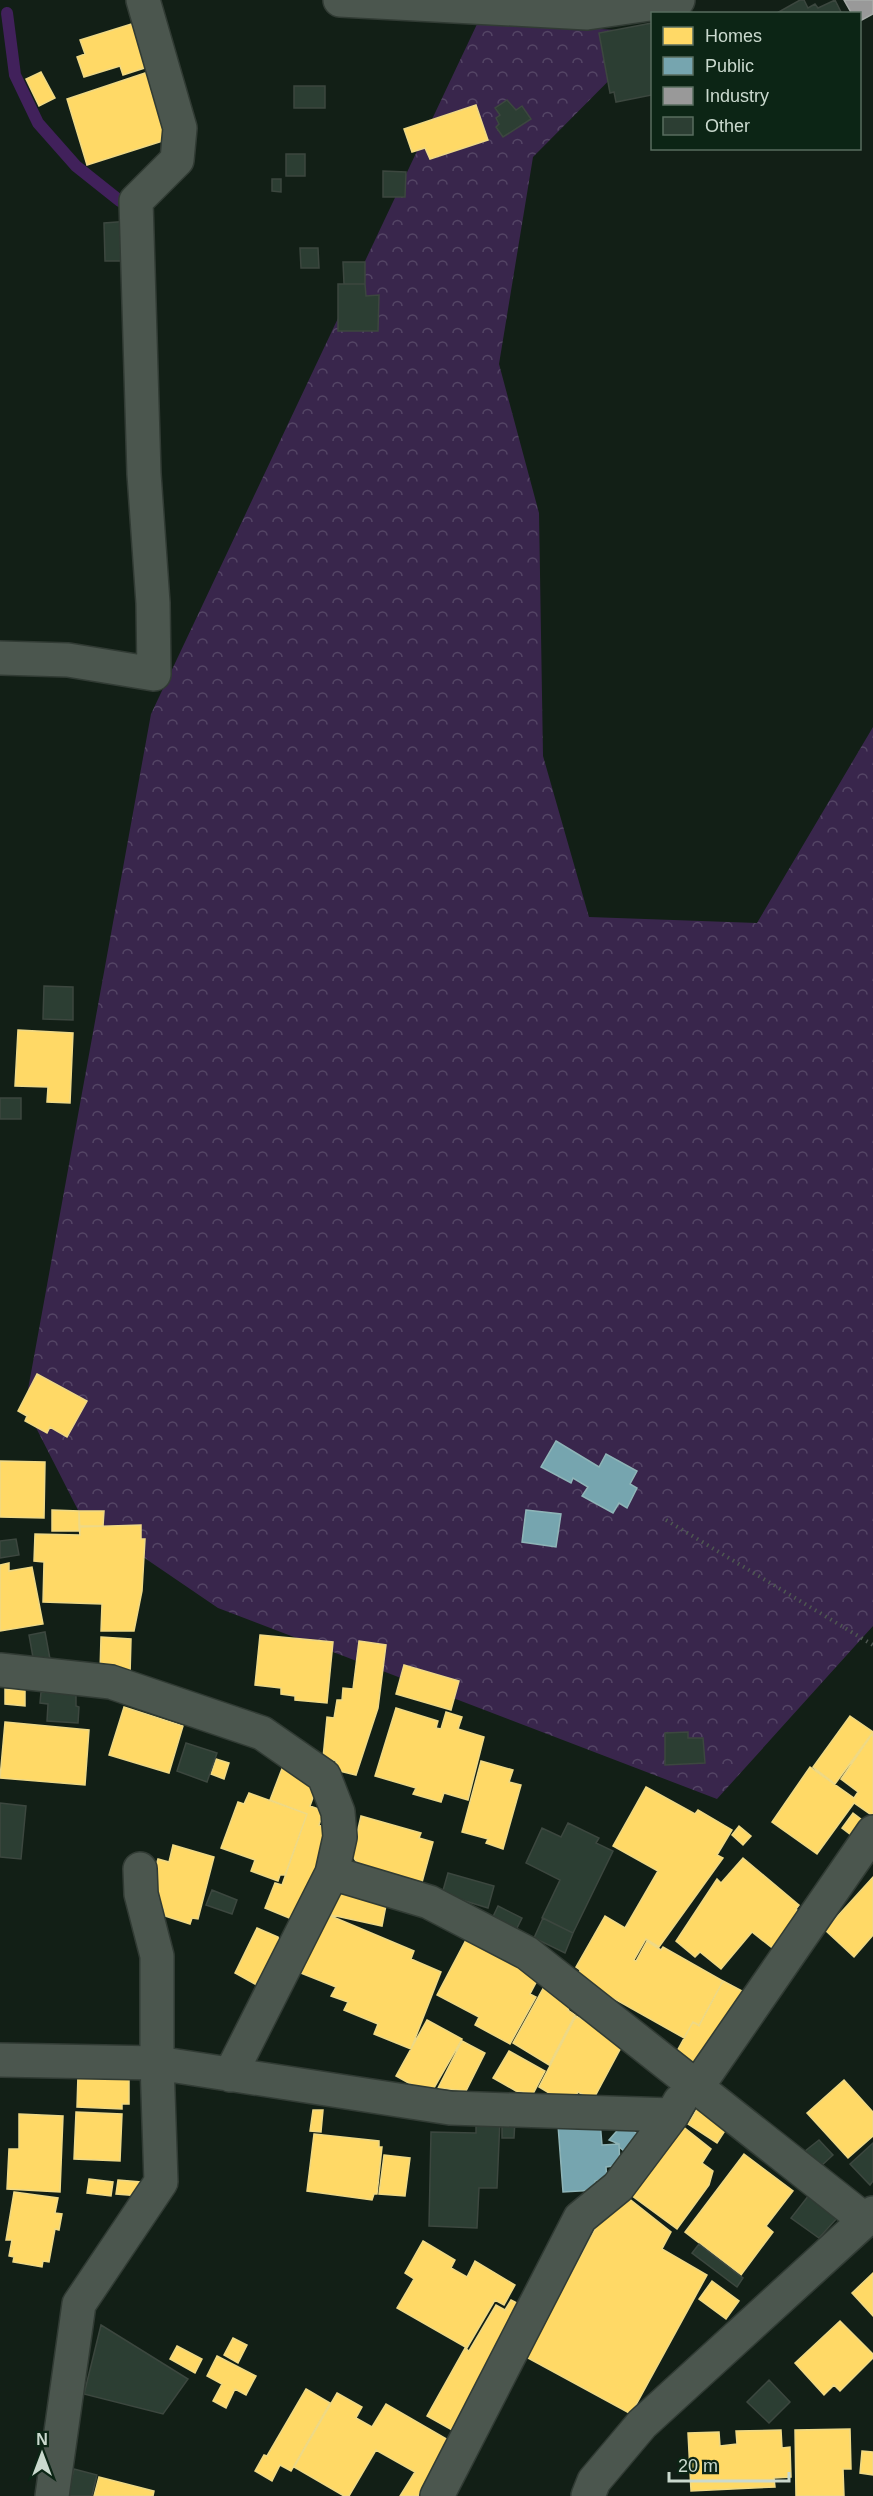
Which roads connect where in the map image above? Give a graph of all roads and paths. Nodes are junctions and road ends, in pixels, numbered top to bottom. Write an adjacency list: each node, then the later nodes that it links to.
1 (143, 0): 5 (street)
2 (340, 0): 4 (street)
3 (678, 0): 4 (street)
4 (397, 1)
5 (0, 658)
6 (666, 1520): 7 (path)
7 (873, 1646)
8 (0, 1670): 11 (street)
9 (873, 1832): 15 (street)
10 (140, 1869): 13 (street)
11 (332, 1873): 14 (street); 15 (street)
12 (0, 2060): 13 (street)
13 (157, 2063): 14 (street); 18 (street)
14 (230, 2075): 16 (street)
15 (694, 2084): 16 (street); 17 (street)
16 (672, 2115): 19 (street)
17 (869, 2217): 20 (street)
18 (52, 2496)
19 (437, 2496)
20 (588, 2496)

